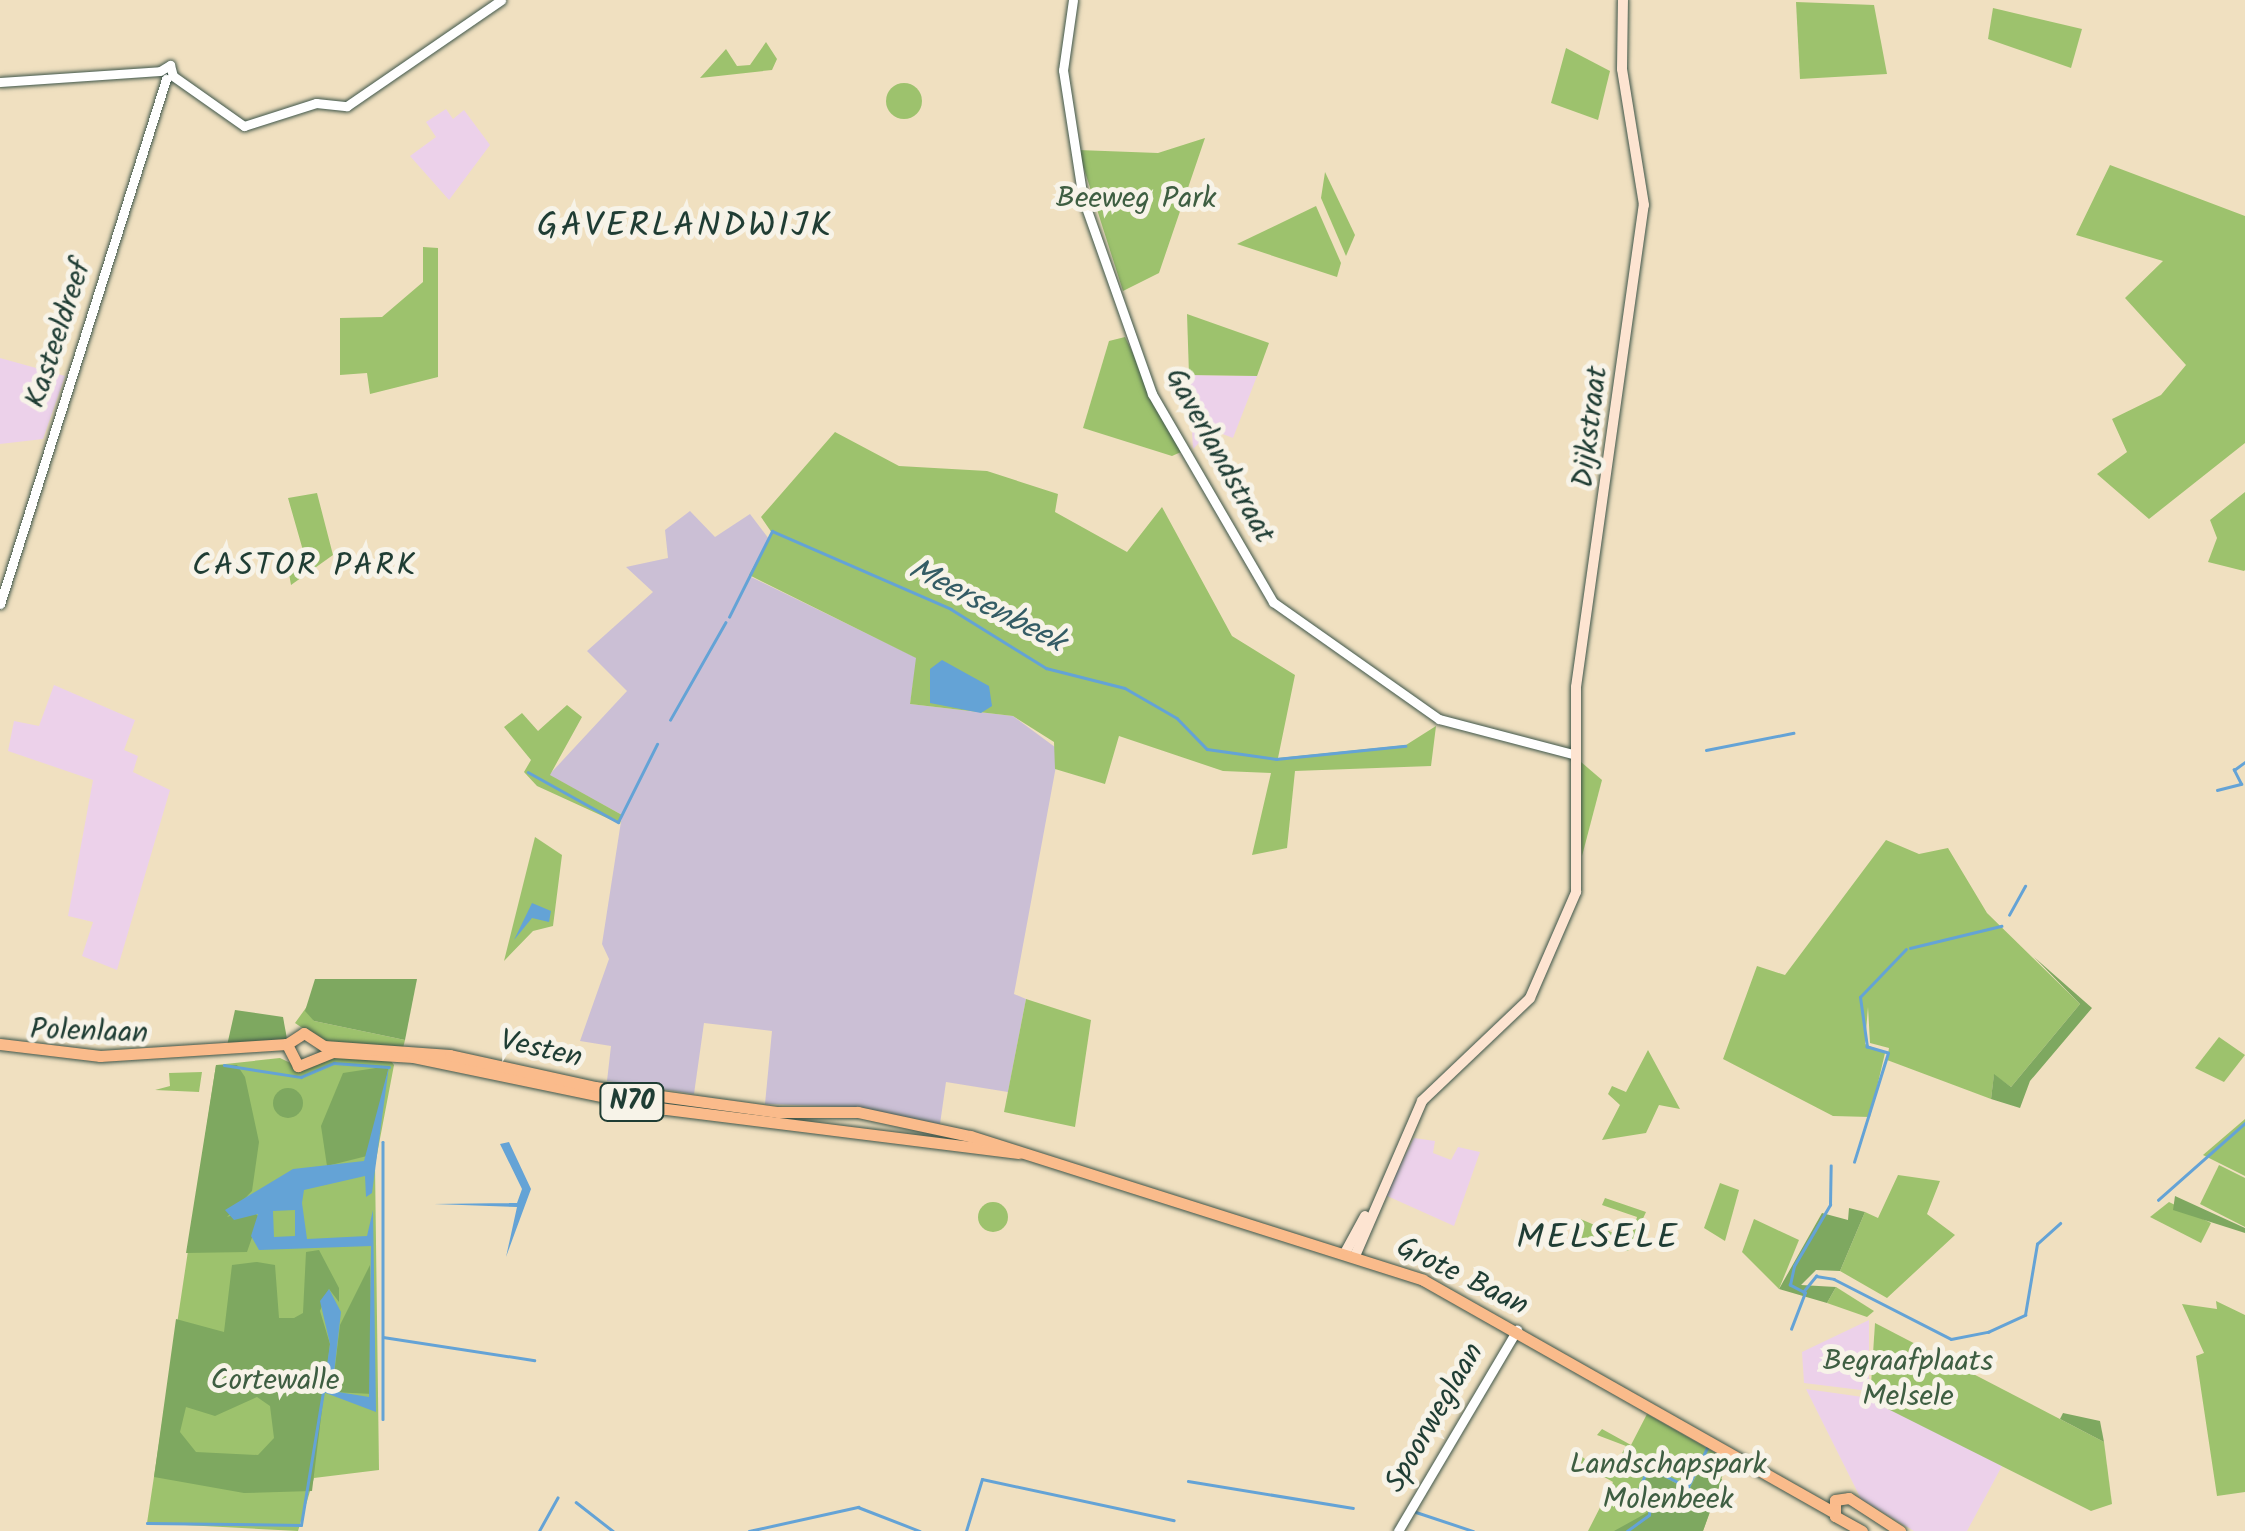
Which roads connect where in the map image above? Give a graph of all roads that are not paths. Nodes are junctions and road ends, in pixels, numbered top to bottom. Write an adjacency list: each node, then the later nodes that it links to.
1 (502, 0): 4 (street)
2 (1073, 0): 7 (street, Gaverlandstraat)
3 (1623, 0): 7 (main road, Dijkstraat)
4 (166, 75): 5 (street); 6 (street, Kasteeldreef)
5 (0, 82)
6 (0, 604)
7 (1572, 754): 14 (main road, Dijkstraat)
8 (0, 1047): 10 (main road, Polenlaan / N70)
9 (317, 1049): 10 (main road, N70); 10 (main road, N70); 11 (main road, Vesten / N70); 11 (main road, Vesten / N70)
10 (287, 1051)
11 (842, 1123): 12 (main road, Vesten / N70); 12 (main road, Vesten / N70)
12 (915, 1133): 13 (main road, Vesten / N70)
13 (1019, 1154): 14 (main road, Grote Baan / N70)
14 (1350, 1254): 15 (main road, Grote Baan / N70)
15 (1517, 1330): 16 (main road, Grote Baan / N70); 17 (street, Spoorweglaan)
16 (1835, 1504): 18 (main road, Grote Baan / N70); 19 (main road, Grote Baan / N70)
17 (1398, 1531)
18 (1862, 1531)
19 (1900, 1531)

